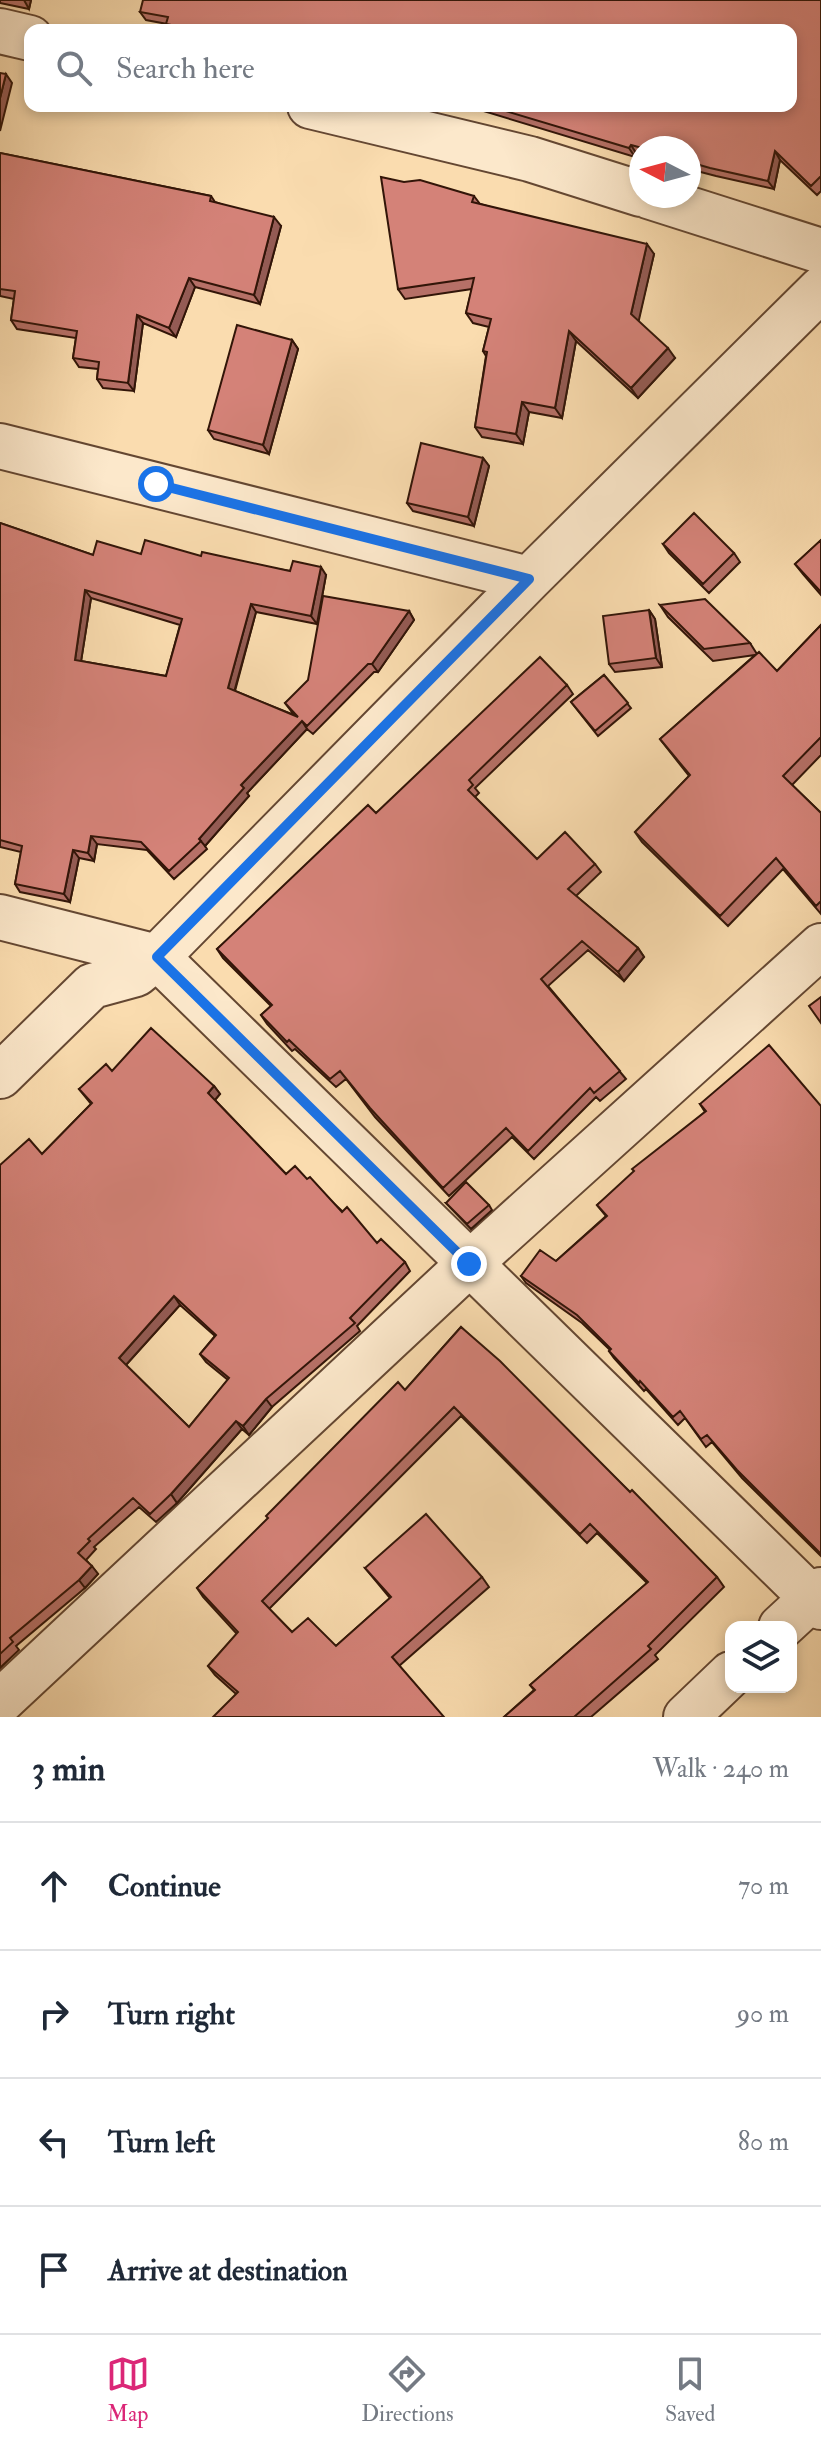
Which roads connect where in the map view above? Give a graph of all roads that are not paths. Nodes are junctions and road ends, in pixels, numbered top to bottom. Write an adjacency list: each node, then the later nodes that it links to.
1 (0, 31): 2 (street)
2 (24, 37)
3 (335, 112): 4 (street)
4 (629, 190)
5 (686, 208): 6 (street)
6 (821, 251)
7 (821, 289): 9 (street)
8 (0, 446): 9 (street)
9 (529, 579): 12 (street)
10 (0, 917): 12 (street)
11 (821, 946): 14 (street)
12 (157, 957): 13 (street); 14 (street)
13 (0, 1076)
14 (469, 1264): 15 (street); 17 (street)
15 (809, 1605)
16 (725, 1680): 18 (street)
17 (0, 1702)
18 (686, 1717)

